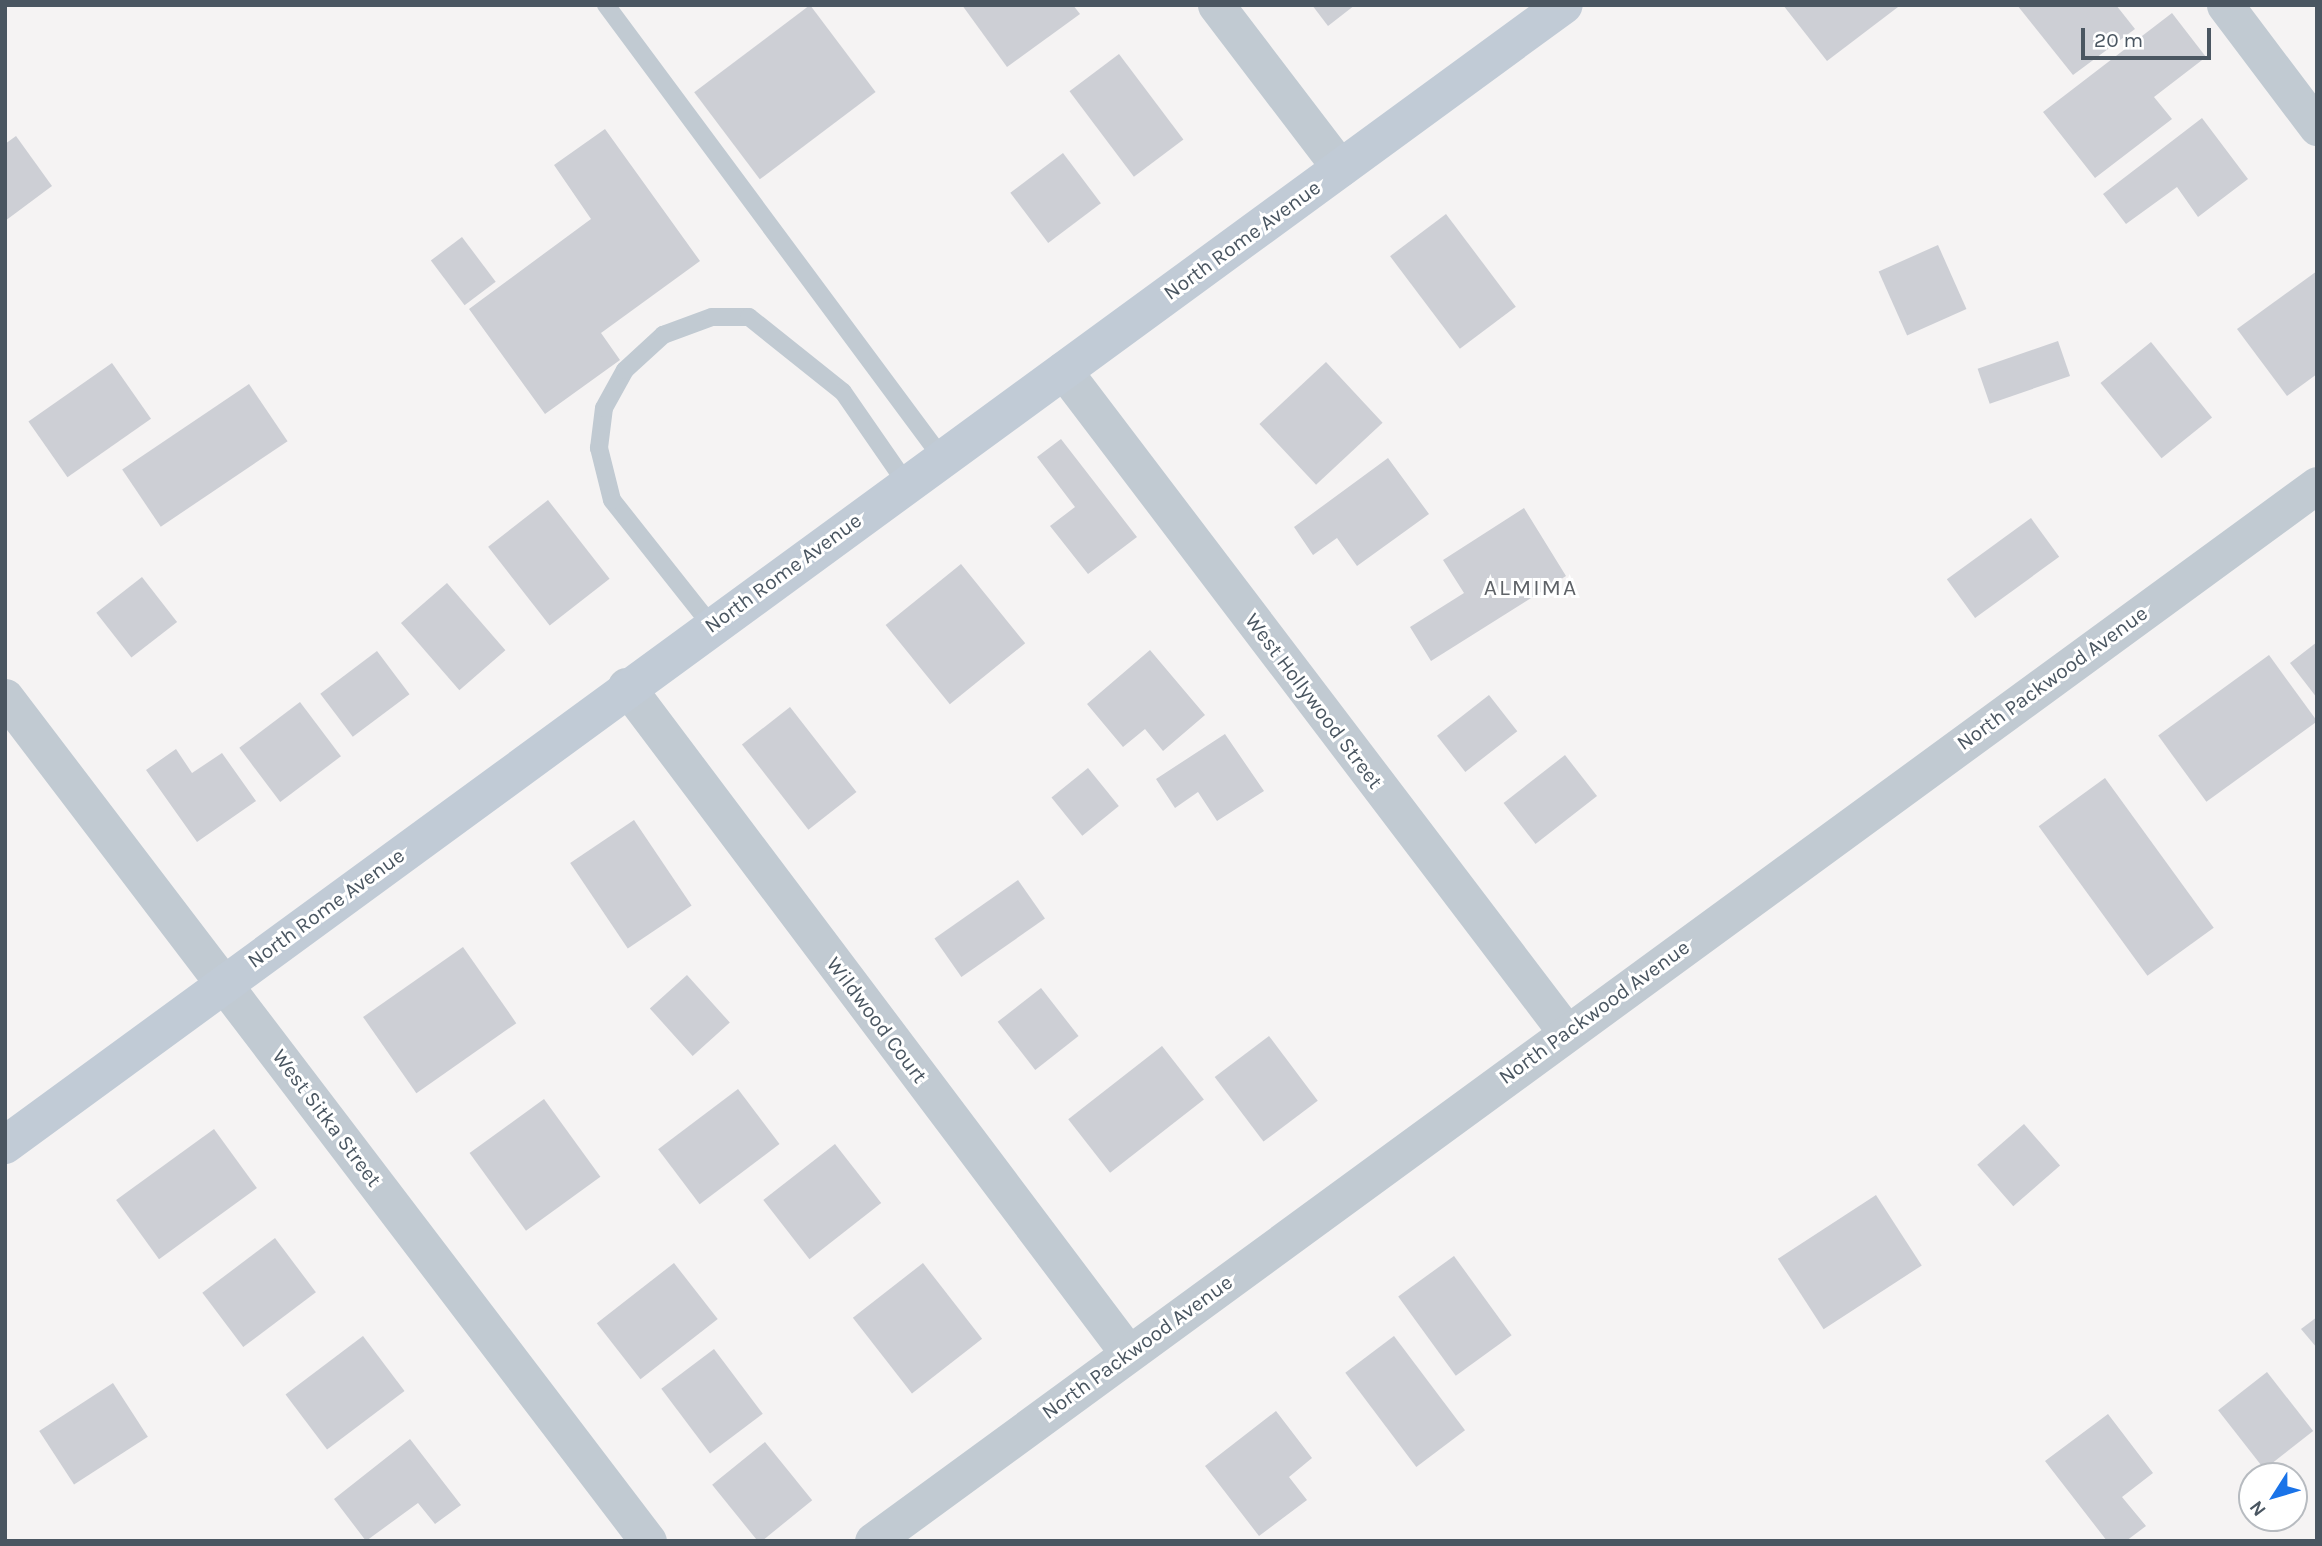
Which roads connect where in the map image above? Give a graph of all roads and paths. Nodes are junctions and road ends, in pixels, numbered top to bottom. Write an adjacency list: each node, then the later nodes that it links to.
1 (606, 5): 8 (lane)
2 (1216, 5): 6 (street)
3 (1564, 5): 6 (street, North Rome Avenue)
4 (2225, 5): 5 (street)
5 (2317, 127)
6 (1340, 168): 7 (street, North Rome Avenue)
7 (1063, 370): 8 (street, North Rome Avenue); 15 (street, West Hollywood Street)
8 (942, 458): 9 (street, North Rome Avenue)
9 (906, 483): 11 (street, North Rome Avenue); 11 (lane)
10 (2317, 485): 15 (street, North Packwood Avenue)
11 (711, 625): 12 (street, North Rome Avenue)
12 (626, 687): 14 (street, North Rome Avenue); 17 (street, Wildwood Court)
13 (5, 697): 14 (street, West Sitka Street)
14 (225, 983): 16 (street, North Rome Avenue); 18 (street, West Sitka Street)
15 (1566, 1032): 17 (street, North Packwood Avenue)
16 (5, 1145)
17 (1128, 1353): 19 (street, North Packwood Avenue)
18 (648, 1541)
19 (873, 1541)

